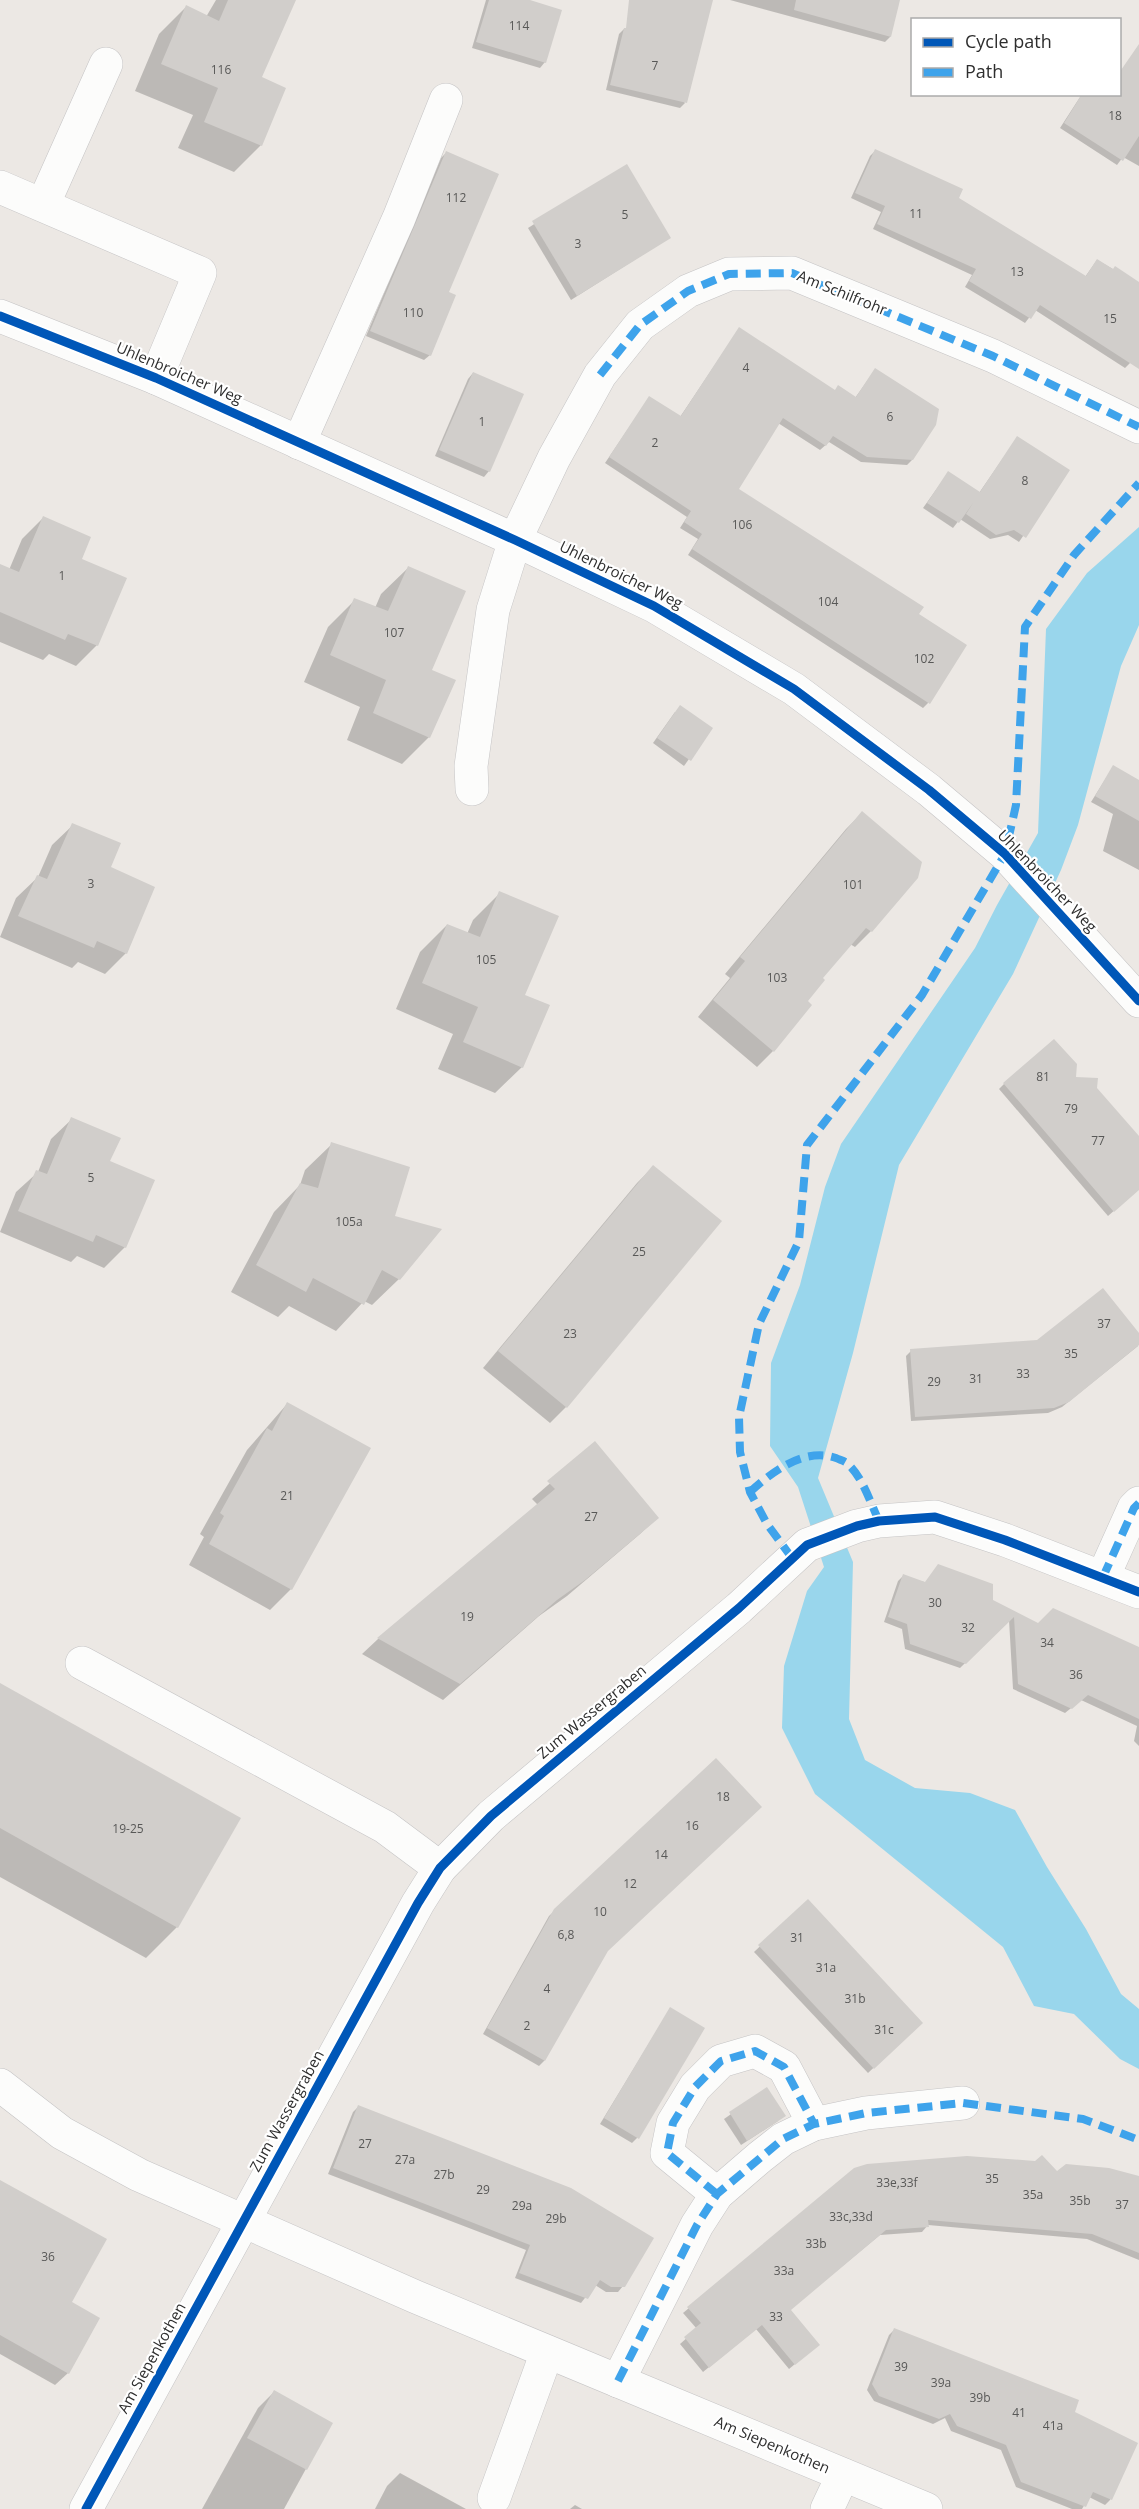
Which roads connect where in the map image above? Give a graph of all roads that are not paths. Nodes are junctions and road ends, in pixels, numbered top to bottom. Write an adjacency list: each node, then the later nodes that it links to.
1 (106, 64): 4 (street)
2 (446, 100): 8 (street)
3 (0, 187): 4 (street)
4 (43, 205): 6 (street)
5 (0, 316): 6 (street, Uhlenbroicher Weg)
6 (156, 378): 8 (street, Uhlenbroicher Weg)
7 (1139, 427): 9 (street, Am Schilfrohr)
8 (299, 443): 9 (street, Uhlenbroicher Weg)
9 (515, 540): 10 (street, Am Schilfrohr); 11 (street, Uhlenbroicher Weg)
10 (472, 789)
11 (1139, 1001)
12 (1139, 1503): 13 (street)
13 (1103, 1577): 14 (street, Zum Wassergraben); 16 (street, Zum Wassergraben)
14 (1139, 1593)
15 (82, 1664): 16 (street)
16 (440, 1868): 21 (street, Zum Wassergraben)
17 (0, 2085): 21 (street, Am Siepenkothen)
18 (963, 2103): 19 (street)
19 (814, 2124): 20 (street); 20 (street)
20 (717, 2194): 23 (street)
21 (244, 2222): 22 (street, Am Siepenkothen); 26 (street, Am Siepenkothen)
22 (548, 2352): 23 (street, Am Siepenkothen); 25 (street)
23 (618, 2381): 24 (street, Am Siepenkothen)
24 (843, 2475): 27 (street); 28 (street, Am Siepenkothen)
25 (494, 2498)
26 (86, 2509)
27 (827, 2509)
28 (926, 2509)

